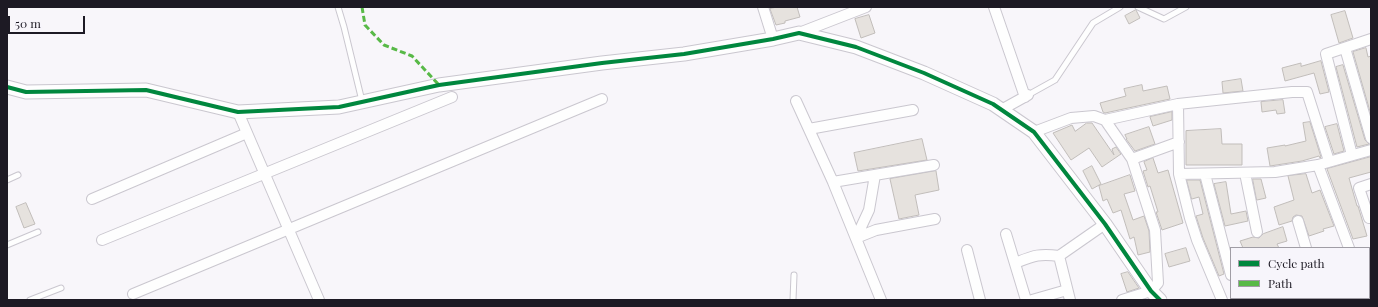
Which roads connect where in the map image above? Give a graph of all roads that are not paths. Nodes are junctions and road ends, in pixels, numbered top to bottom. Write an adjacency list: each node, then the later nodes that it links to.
1 (338, 7): 17 (lane)
2 (762, 7): 9 (street)
3 (866, 7): 8 (street)
4 (994, 7): 13 (street)
5 (1120, 7): 13 (lane)
6 (1138, 7): 7 (lane)
7 (1186, 7)
8 (799, 33): 9 (street); 20 (street)
9 (773, 39): 17 (street)
10 (1371, 39): 11 (street)
11 (1345, 48): 26 (street); 29 (street)
12 (7, 87): 21 (street)
13 (1026, 96): 20 (street)
14 (452, 97): 35 (street)
15 (602, 99): 48 (street)
16 (796, 101): 23 (street)
17 (362, 102): 21 (street)
18 (1178, 104): 22 (street); 27 (street); 31 (street)
19 (913, 110): 23 (street)
20 (1001, 110): 24 (street)
21 (238, 112): 25 (street)
22 (1105, 120): 24 (street); 30 (street)
23 (808, 129): 41 (street)
24 (1034, 132): 47 (street)
25 (247, 133): 35 (street); 43 (street)
26 (1371, 138)
27 (1179, 142): 30 (street); 36 (street)
28 (1371, 150): 29 (street)
29 (1352, 154): 31 (street)
30 (1132, 159): 67 (street)
31 (1329, 161): 33 (street)
32 (934, 165): 39 (street)
33 (1318, 165): 34 (street); 56 (street)
34 (1245, 173): 37 (street); 50 (street)
35 (264, 174): 48 (street); 53 (street)
36 (1179, 174): 37 (street); 63 (street)
37 (1205, 174): 60 (street)
38 (18, 175): 40 (lane)
39 (875, 175): 41 (street); 52 (street)
40 (7, 180)
41 (833, 182): 52 (street)
42 (1371, 184): 44 (street)
43 (92, 199)
44 (1368, 218)
45 (935, 219): 52 (street)
46 (1298, 222): 55 (street)
47 (1105, 224): 58 (street); 67 (street)
48 (289, 229): 66 (street); 69 (street)
49 (38, 232): 54 (lane)
50 (1257, 232)
51 (1006, 234): 59 (street)
52 (856, 238): 71 (street)
53 (102, 240)
54 (7, 245)
55 (1306, 247)
56 (1349, 247)
57 (967, 250): 72 (street)
58 (1059, 256): 59 (street); 65 (street)
59 (1015, 263): 73 (street)
60 (1230, 271)
61 (794, 275): 70 (lane)
62 (1230, 275): 63 (street)
63 (1215, 281): 77 (street)
64 (61, 288): 68 (lane)
65 (1067, 290): 74 (street); 75 (street)
66 (133, 294)
67 (1155, 296): 76 (street)
68 (30, 300)
69 (319, 300)
70 (793, 300)
71 (882, 300)
72 (980, 300)
73 (1026, 300)
74 (1032, 300)
75 (1070, 300)
76 (1122, 300)
77 (1222, 300)

